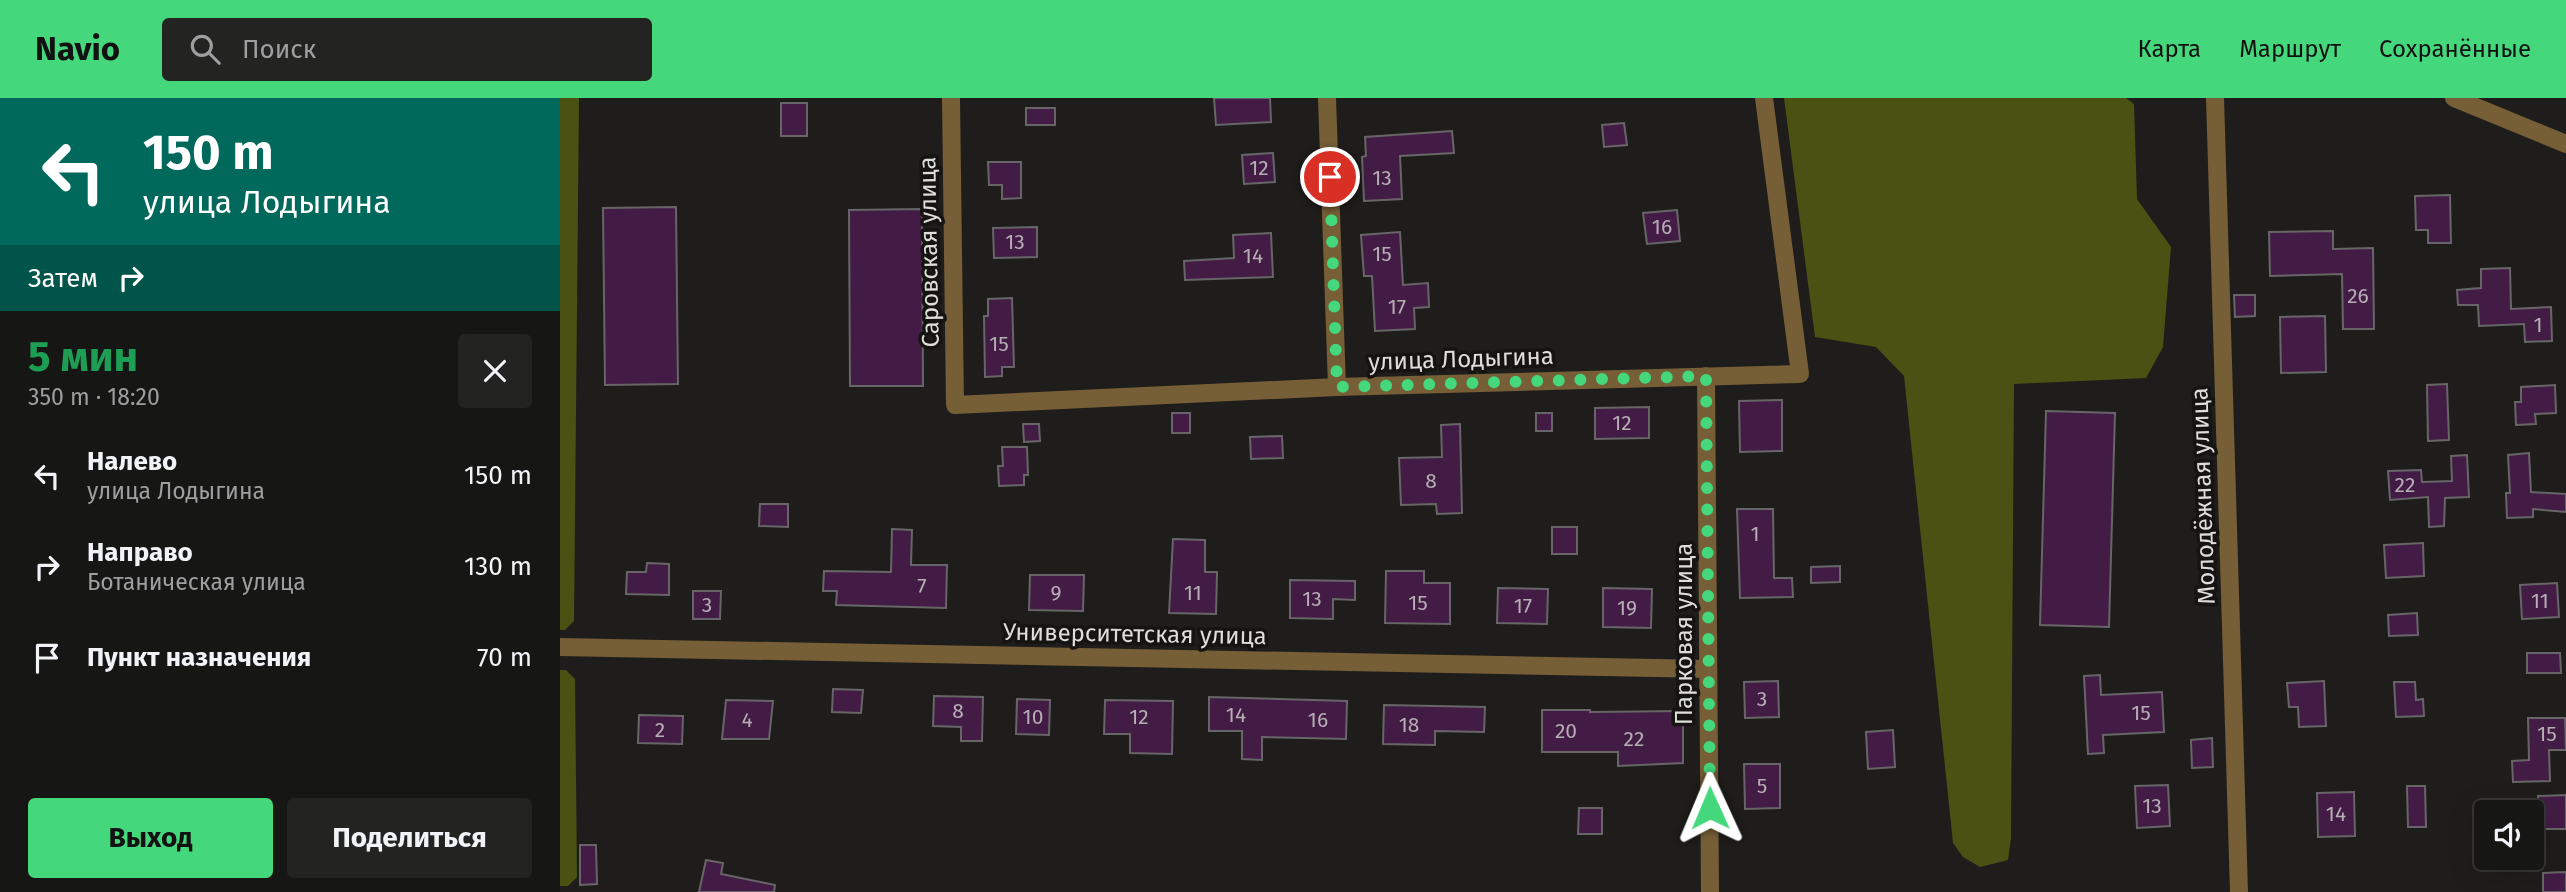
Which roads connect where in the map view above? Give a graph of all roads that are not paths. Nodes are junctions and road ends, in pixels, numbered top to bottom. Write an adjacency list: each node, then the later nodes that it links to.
1 (951, 98): 9 (street, Саровская улица)
2 (1327, 98): 8 (street)
3 (1764, 98): 7 (street, улица Лодыгина)
4 (2215, 98): 13 (street, Молодёжная улица)
5 (2454, 98): 6 (street)
6 (2566, 144)
7 (1706, 376): 8 (street, улица Лодыгина); 11 (street, Парковая улица)
8 (1337, 387): 9 (street, улица Лодыгина)
9 (955, 405)
10 (560, 647): 11 (street, Университетская улица)
11 (1709, 669): 12 (street, Парковая улица)
12 (1710, 892)
13 (2239, 892)

